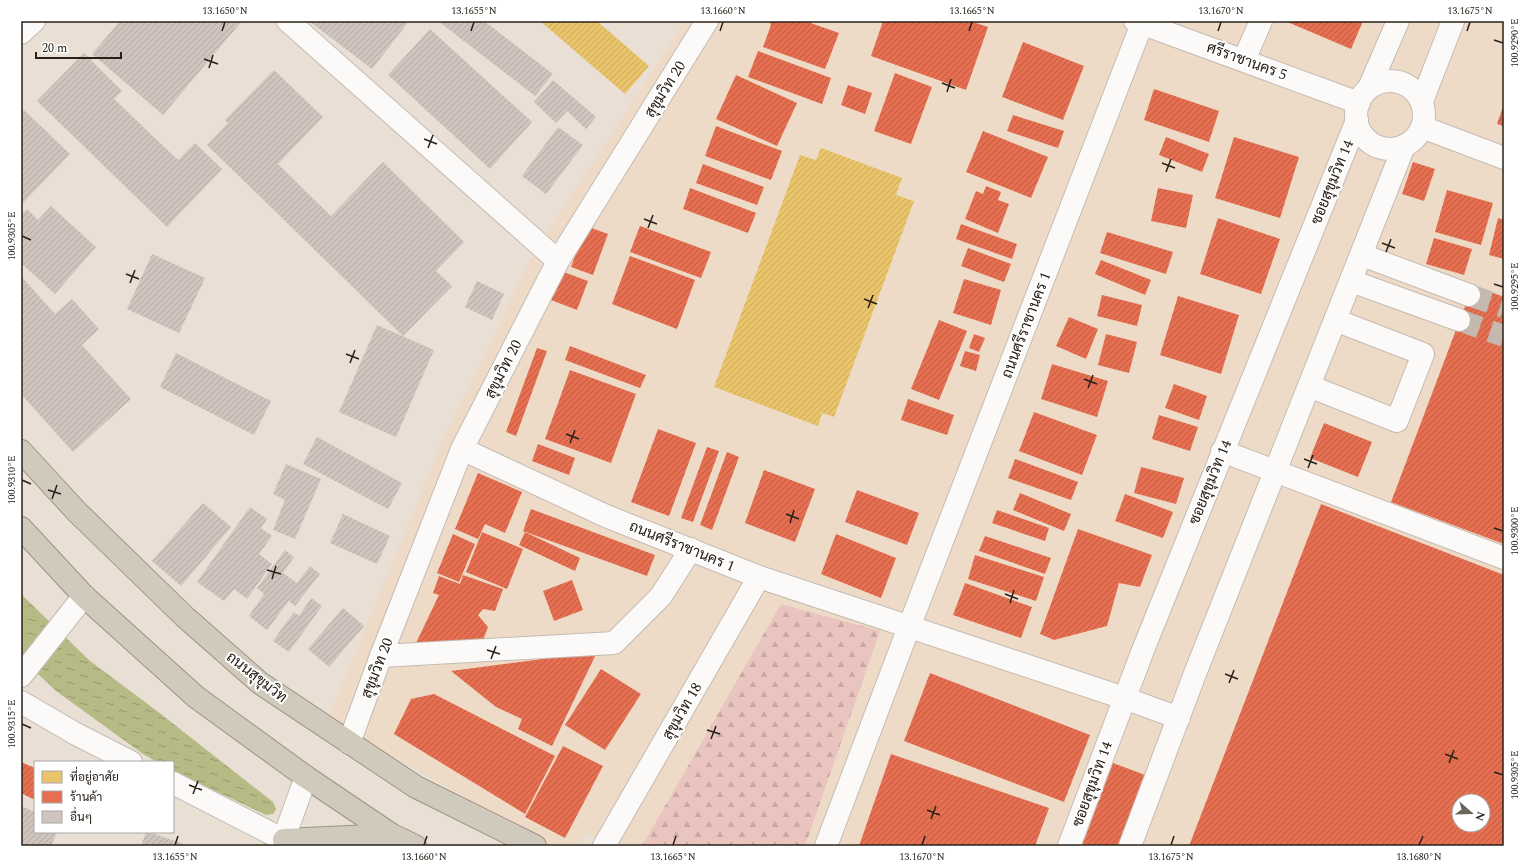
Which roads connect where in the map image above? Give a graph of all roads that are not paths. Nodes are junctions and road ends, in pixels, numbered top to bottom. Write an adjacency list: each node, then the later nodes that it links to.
1 (34, 21): 8 (street)
2 (288, 21): 16 (street)
3 (707, 21): 16 (street, สุขุมวิท 20)
4 (1262, 21): 9 (street)
5 (1398, 21): 11 (street, ซอยสุขุมวิท 14)
6 (1453, 21): 10 (street)
7 (1140, 22): 9 (street, ศรีราชานคร 5); 31 (street, ถนนศรีราชานคร 1)
8 (21, 33)
9 (1244, 60): 11 (street, ศรีราชานคร 5)
10 (1422, 101): 11 (street); 12 (street)
11 (1361, 104): 13 (street); 24 (street, ซอยสุขุมวิท 14)
12 (1422, 127): 13 (street); 14 (street)
13 (1404, 146): 15 (street)
14 (1504, 158)
15 (1362, 254): 17 (street); 18 (street)
16 (558, 261): 22 (street, สุขุมวิท 20)
17 (1351, 281): 19 (street); 20 (street)
18 (1469, 295)
19 (1335, 320): 21 (street); 21 (street)
20 (1459, 320)
21 (1309, 386): 25 (street)
22 (462, 449): 27 (street, ถนนศรีราชานคร 1); 32 (street, สุขุมวิท 20)
23 (21, 451): 37 (highway, ถนนสุขุมวิท)
24 (1222, 452): 25 (street); 34 (street, ซอยสุขุมวิท 14)
25 (1275, 471): 28 (street); 36 (street)
26 (21, 528): 30 (highway)
27 (690, 550): 29 (street, ถนนศรีราชานคร 1); 32 (street)
28 (1504, 558)
29 (759, 577): 31 (street, ถนนศรีราชานคร 1); 45 (street, สุขุมวิท 18)
30 (84, 596): 33 (street); 39 (highway)
31 (909, 627): 34 (street); 46 (street, ถนนศรีราชานคร 1)
32 (381, 656): 37 (street, สุขุมวิท 20)
33 (23, 673)
34 (1124, 698): 36 (street); 47 (street, ซอยสุขุมวิท 14)
35 (21, 702): 38 (street)
36 (1179, 718): 48 (street)
37 (349, 743): 44 (highway, ถนนสุขุมวิท)
38 (129, 761)
39 (306, 777): 41 (highway); 42 (street)
40 (174, 784): 42 (street)
41 (392, 835): 42 (highway); 43 (highway)
42 (283, 843)
43 (415, 846)
44 (535, 846)
45 (604, 846)
46 (826, 846)
47 (1069, 846)
48 (1130, 846)

